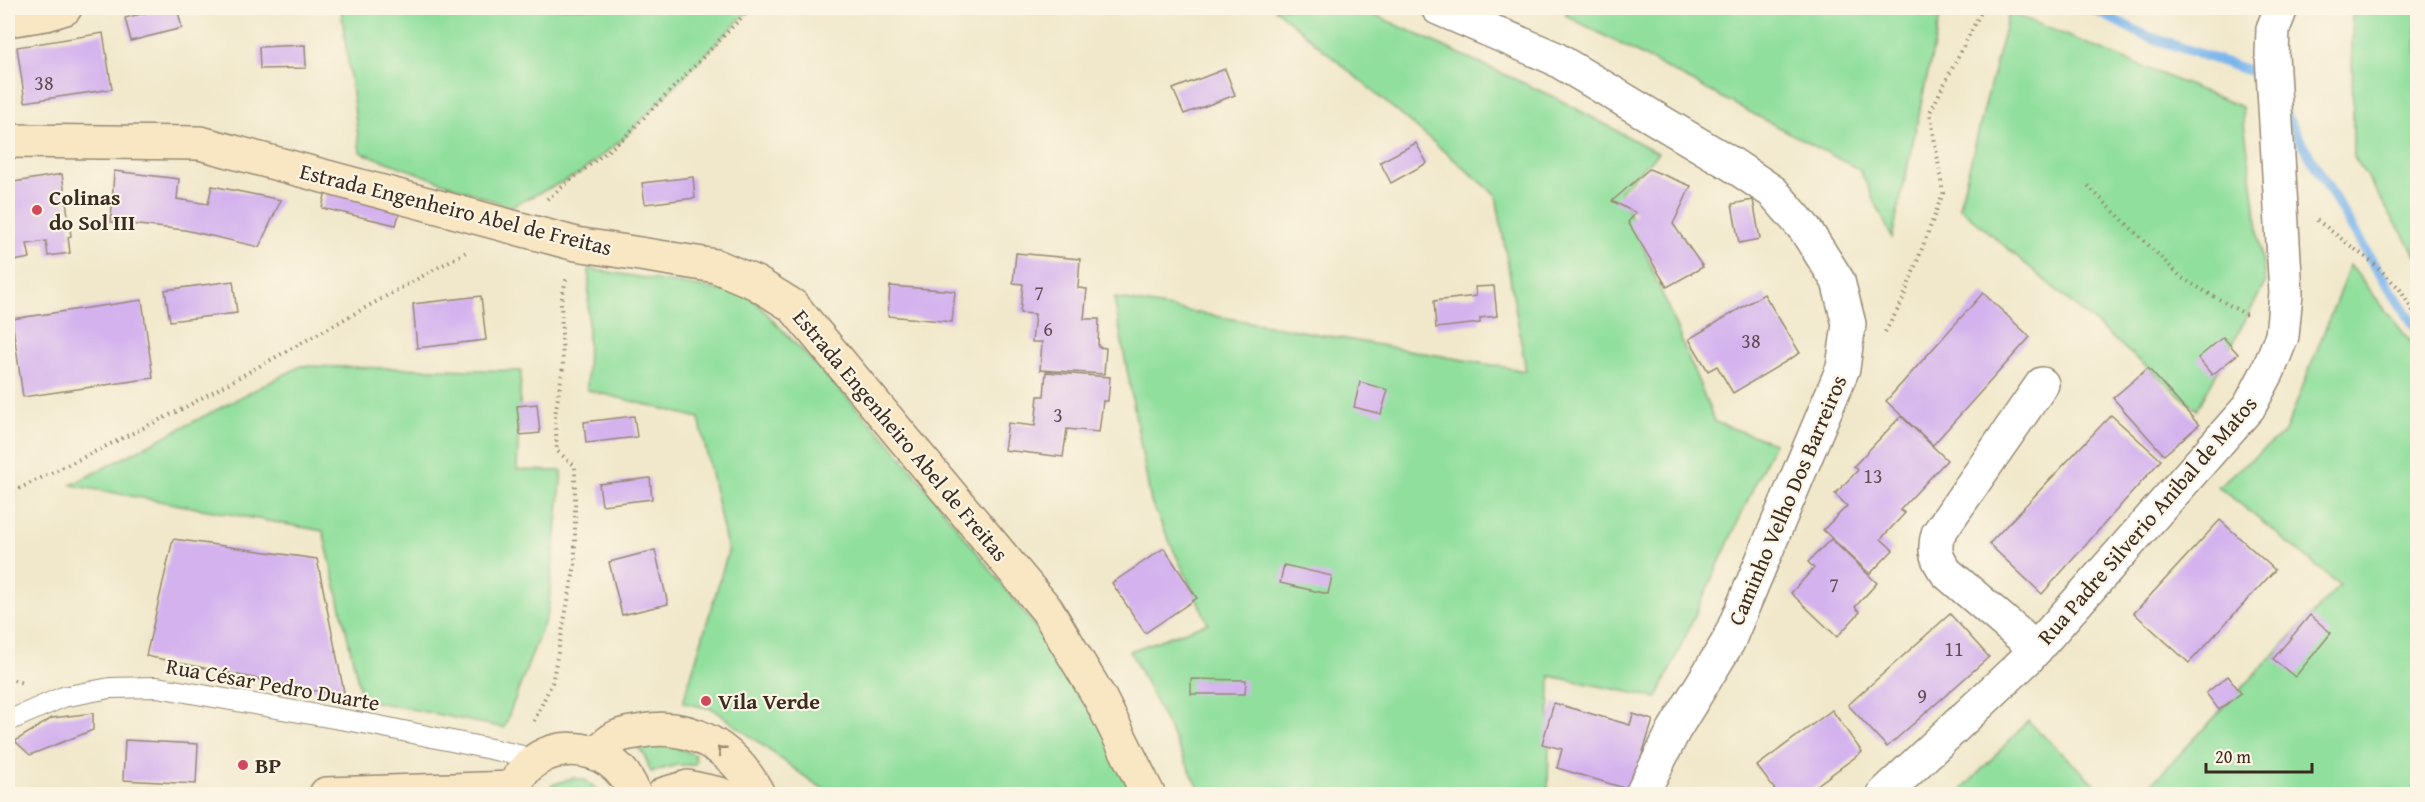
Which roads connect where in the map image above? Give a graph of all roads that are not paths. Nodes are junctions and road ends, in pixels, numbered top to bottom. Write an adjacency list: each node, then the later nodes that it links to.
1 (65, 8): 4 (main road)
2 (1438, 8): 17 (street, Caminho Velho Dos Barreiros)
3 (2281, 8): 7 (street, Rua Padre Silverio Anibal de Matos)
4 (8, 20)
5 (8, 141): 16 (main road, Estrada Engenheiro Abel de Freitas)
6 (2042, 384): 7 (street)
7 (2036, 649): 18 (street, Rua Padre Silverio Anibal de Matos)
8 (8, 721): 10 (lane, Rua César Pedro Duarte)
9 (597, 753): 10 (main road); 12 (main road); 15 (main road, one-way to 9)
10 (518, 776): 11 (main road)
11 (326, 795)
12 (634, 795)
13 (664, 795): 14 (main road)
14 (720, 795)
15 (758, 795)
16 (1148, 795)
17 (1642, 795)
18 (1884, 795)

